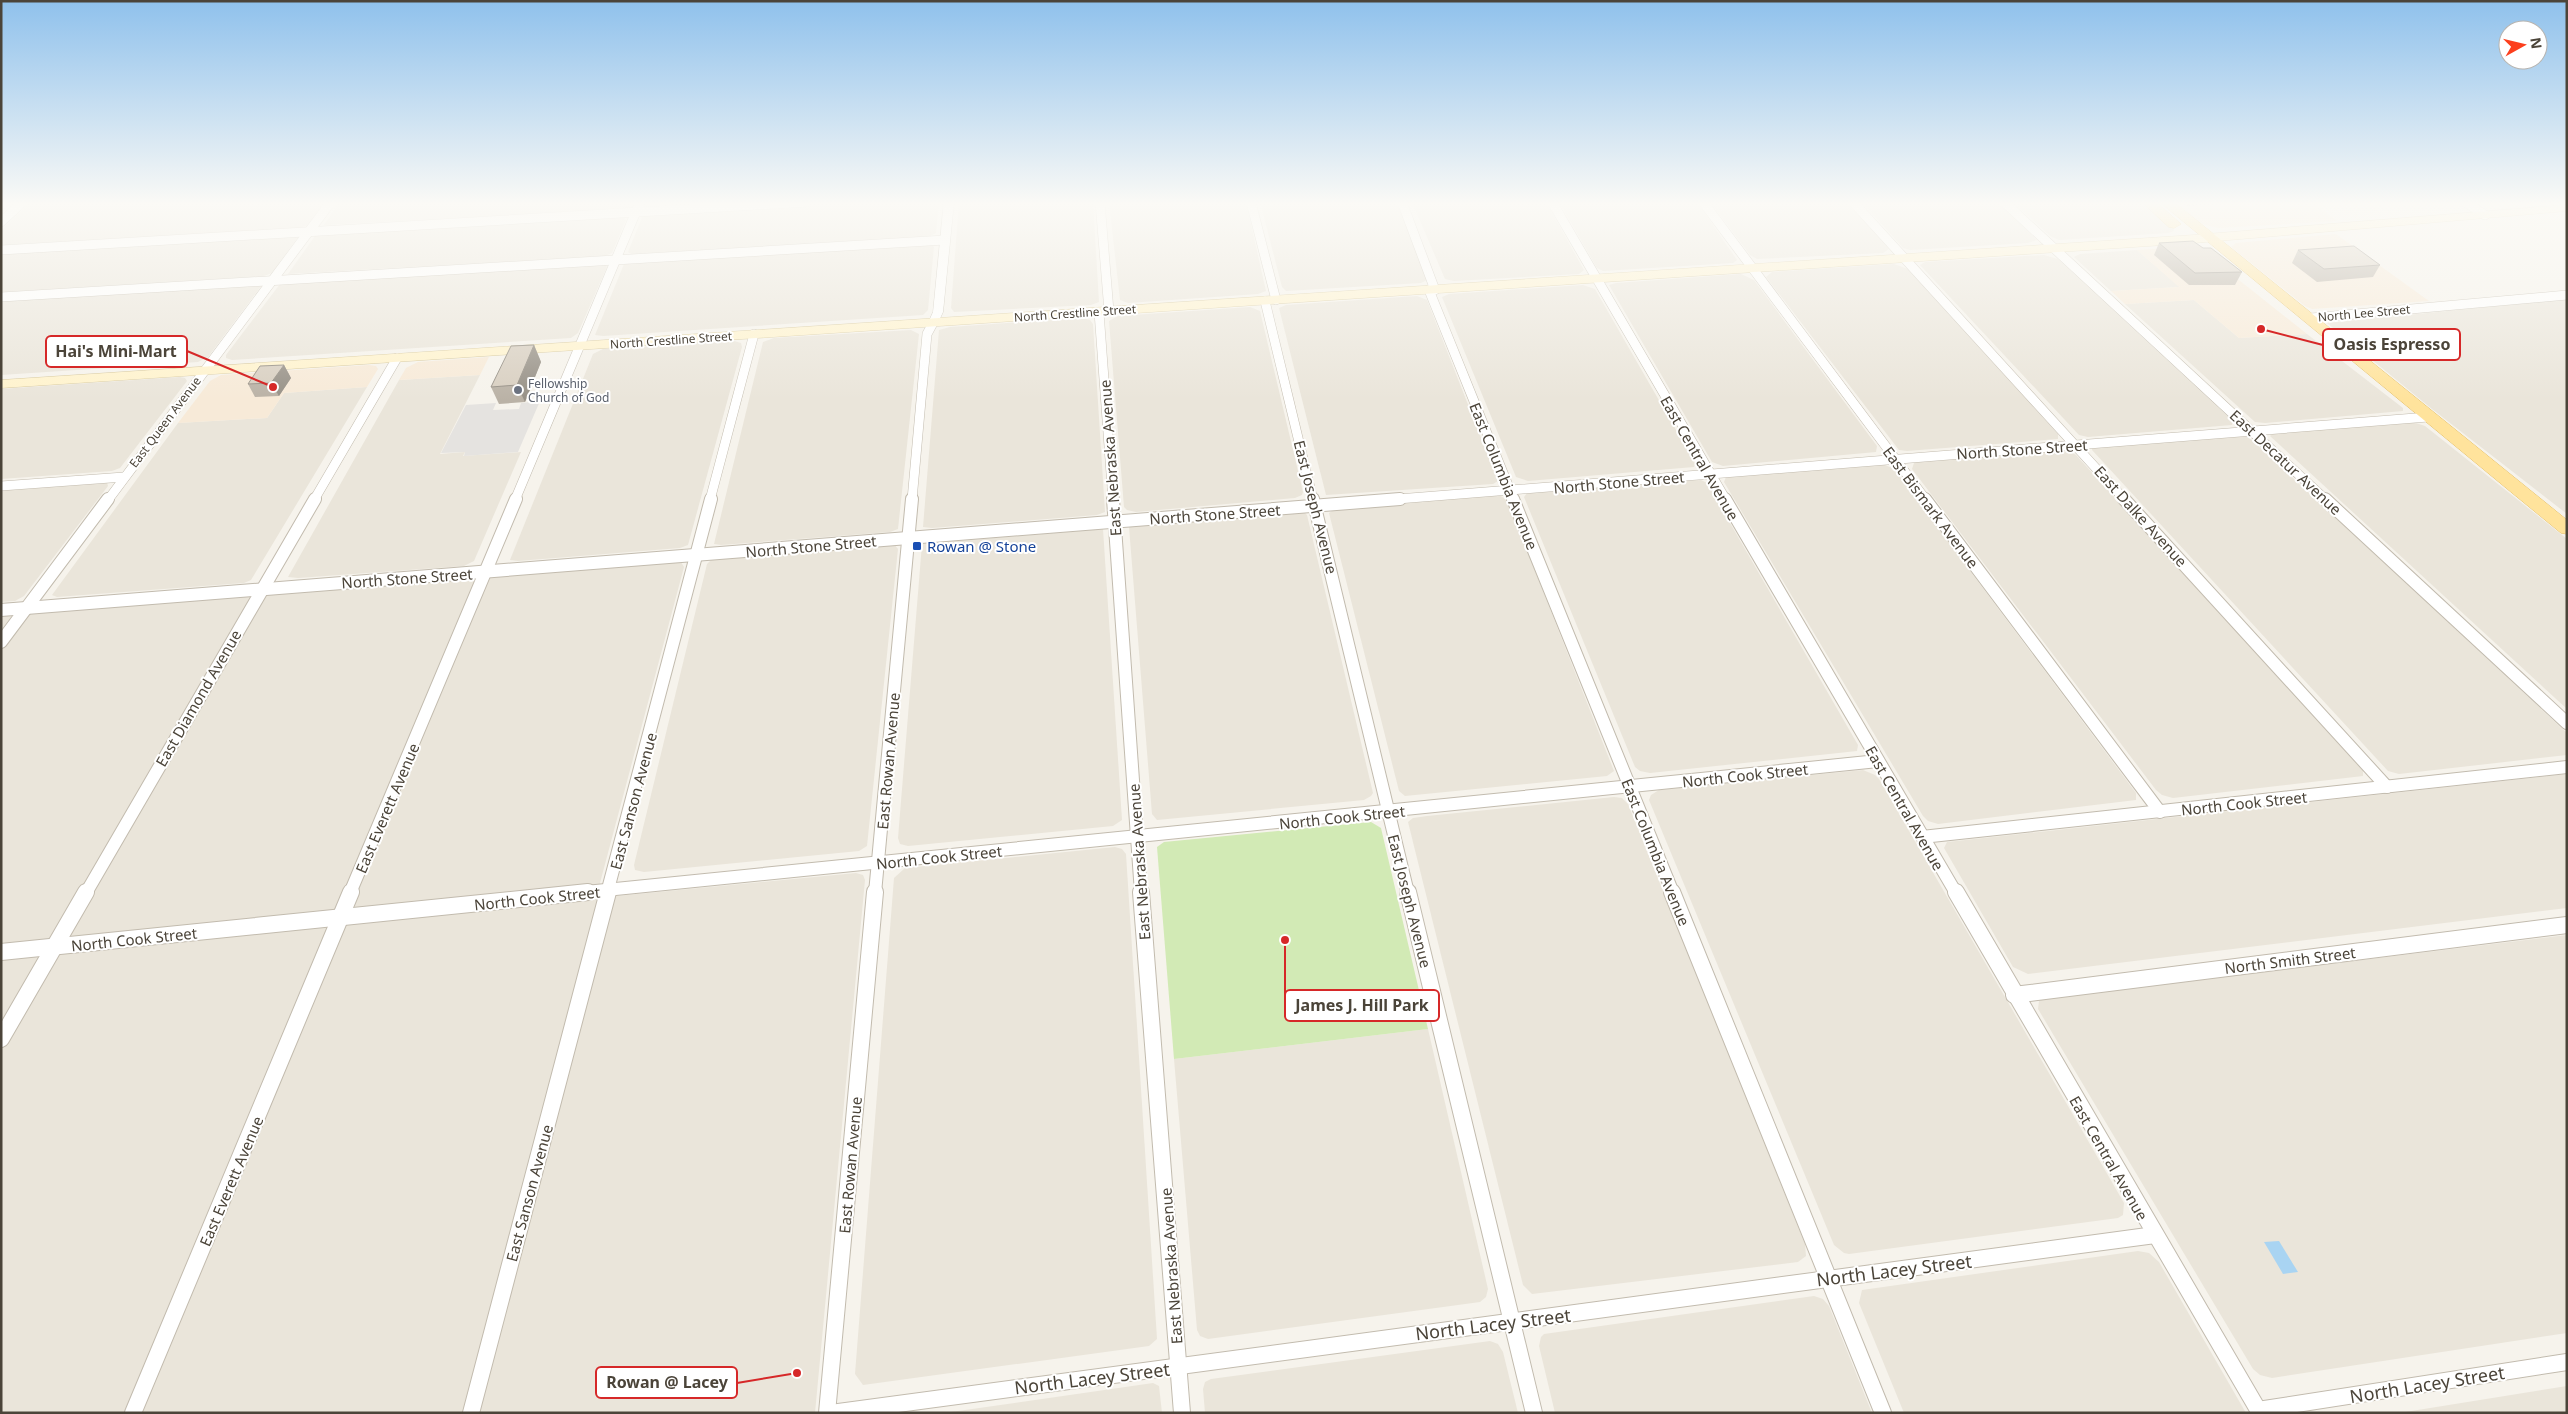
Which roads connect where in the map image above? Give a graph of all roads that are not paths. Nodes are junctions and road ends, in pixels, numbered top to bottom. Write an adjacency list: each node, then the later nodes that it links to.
1 (282, 268): 16 (street, East Queen Avenue)
2 (495, 268): 16 (street)
3 (611, 268): 25 (street, East Everett Avenue)
4 (942, 268): 23 (street, East Rowan Avenue)
5 (1102, 268): 21 (street, East Nebraska Avenue)
6 (1264, 268): 20 (street, East Joseph Avenue)
7 (1424, 268): 17 (street, East Columbia Avenue)
8 (1590, 268): 15 (street, East Central Avenue)
9 (1766, 268): 14 (main road, North Crestline Street)
10 (1913, 268): 31 (street, East Dalke Avenue)
11 (2075, 268): 30 (street, East Decatur Avenue)
12 (2229, 268): 29 (main road)
13 (2249, 268): 22 (main road)
14 (1752, 269): 15 (main road, North Crestline Street); 32 (street, East Bismark Avenue)
15 (1596, 279): 17 (main road, North Crestline Street); 33 (street, East Central Avenue)
16 (272, 281): 19 (street); 27 (street, East Queen Avenue)
17 (1432, 290): 20 (main road, North Crestline Street); 36 (street, East Columbia Avenue)
18 (2567, 295): 22 (street, North Lee Street)
19 (1, 297)
20 (1270, 301): 21 (main road, North Crestline Street); 37 (street, East Joseph Avenue)
21 (1104, 311): 23 (main road, North Crestline Street); 38 (street, East Nebraska Avenue)
22 (2311, 318): 29 (main road)
23 (933, 323): 24 (main road, North Crestline Street); 40 (street, East Rowan Avenue)
24 (754, 334): 25 (main road, North Crestline Street); 41 (street, East Sanson Avenue)
25 (578, 346): 26 (main road, North Crestline Street); 42 (street, East Everett Avenue)
26 (397, 358): 27 (main road, North Crestline Street); 43 (street, East Diamond Avenue)
27 (204, 370): 28 (main road, North Crestline Street); 34 (street, East Queen Avenue)
28 (1, 384)
29 (2428, 417): 30 (street, North Stone Street); 39 (main road)
30 (2252, 431): 31 (street, North Stone Street); 47 (street, East Decatur Avenue)
31 (2076, 445): 32 (street, North Stone Street); 50 (street, East Dalke Avenue)
32 (1895, 459): 33 (street, North Stone Street); 53 (street, East Bismark Avenue)
33 (1710, 474): 36 (street, North Stone Street); 48 (street, East Central Avenue)
34 (124, 477): 35 (street); 44 (street, East Queen Avenue)
35 (1, 486)
36 (1510, 491): 37 (street, North Stone Street); 51 (street, East Columbia Avenue)
37 (1316, 506): 38 (street, North Stone Street); 52 (street, East Joseph Avenue)
38 (1116, 521): 40 (street, North Stone Street); 54 (street, East Nebraska Avenue)
39 (2566, 527)
40 (908, 538): 41 (street, North Stone Street); 56 (street, East Rowan Avenue)
41 (697, 555): 42 (street, North Stone Street); 57 (street, East Sanson Avenue)
42 (486, 572): 43 (street, North Stone Street); 58 (street, East Everett Avenue)
43 (261, 589): 44 (street, North Stone Street); 60 (street, East Diamond Avenue)
44 (26, 608): 45 (street, North Stone Street); 46 (street, East Queen Avenue)
45 (1, 610)
46 (1, 642)
47 (2567, 723)
48 (1878, 761): 51 (street, North Cook Street); 55 (street, East Central Avenue)
49 (2567, 767): 50 (street, North Cook Street)
50 (2387, 787): 53 (street, North Cook Street)
51 (1630, 788): 52 (street, North Cook Street); 65 (street, East Columbia Avenue)
52 (1388, 812): 54 (street, North Cook Street); 66 (street, East Joseph Avenue)
53 (2160, 812): 55 (street, North Cook Street)
54 (1137, 837): 56 (street, North Cook Street); 68 (street, East Nebraska Avenue)
55 (1922, 837): 62 (street, East Central Avenue)
56 (878, 862): 57 (street, North Cook Street); 72 (street, East Rowan Avenue)
57 (609, 891): 58 (street, North Cook Street); 71 (street, East Sanson Avenue)
58 (342, 917): 60 (street, North Cook Street); 70 (street, East Everett Avenue)
59 (2567, 925): 62 (street, North Smith Street)
60 (55, 947): 61 (street, North Cook Street); 63 (street, East Diamond Avenue)
61 (1, 952)
62 (2014, 995): 64 (street, East Central Avenue)
63 (1, 1039)
64 (2155, 1235): 65 (street, North Lacey Street); 69 (street, East Central Avenue)
65 (1828, 1279): 66 (street, North Lacey Street); 75 (street, East Columbia Avenue)
66 (1512, 1322): 68 (street, North Lacey Street); 74 (street, East Joseph Avenue)
67 (2567, 1362): 69 (street, North Lacey Street)
68 (1178, 1367): 72 (street, North Lacey Street); 73 (street, East Nebraska Avenue)
69 (2259, 1411)
70 (133, 1413)
71 (471, 1413)
72 (829, 1413)
73 (1182, 1413)
74 (1534, 1413)
75 (1884, 1413)

